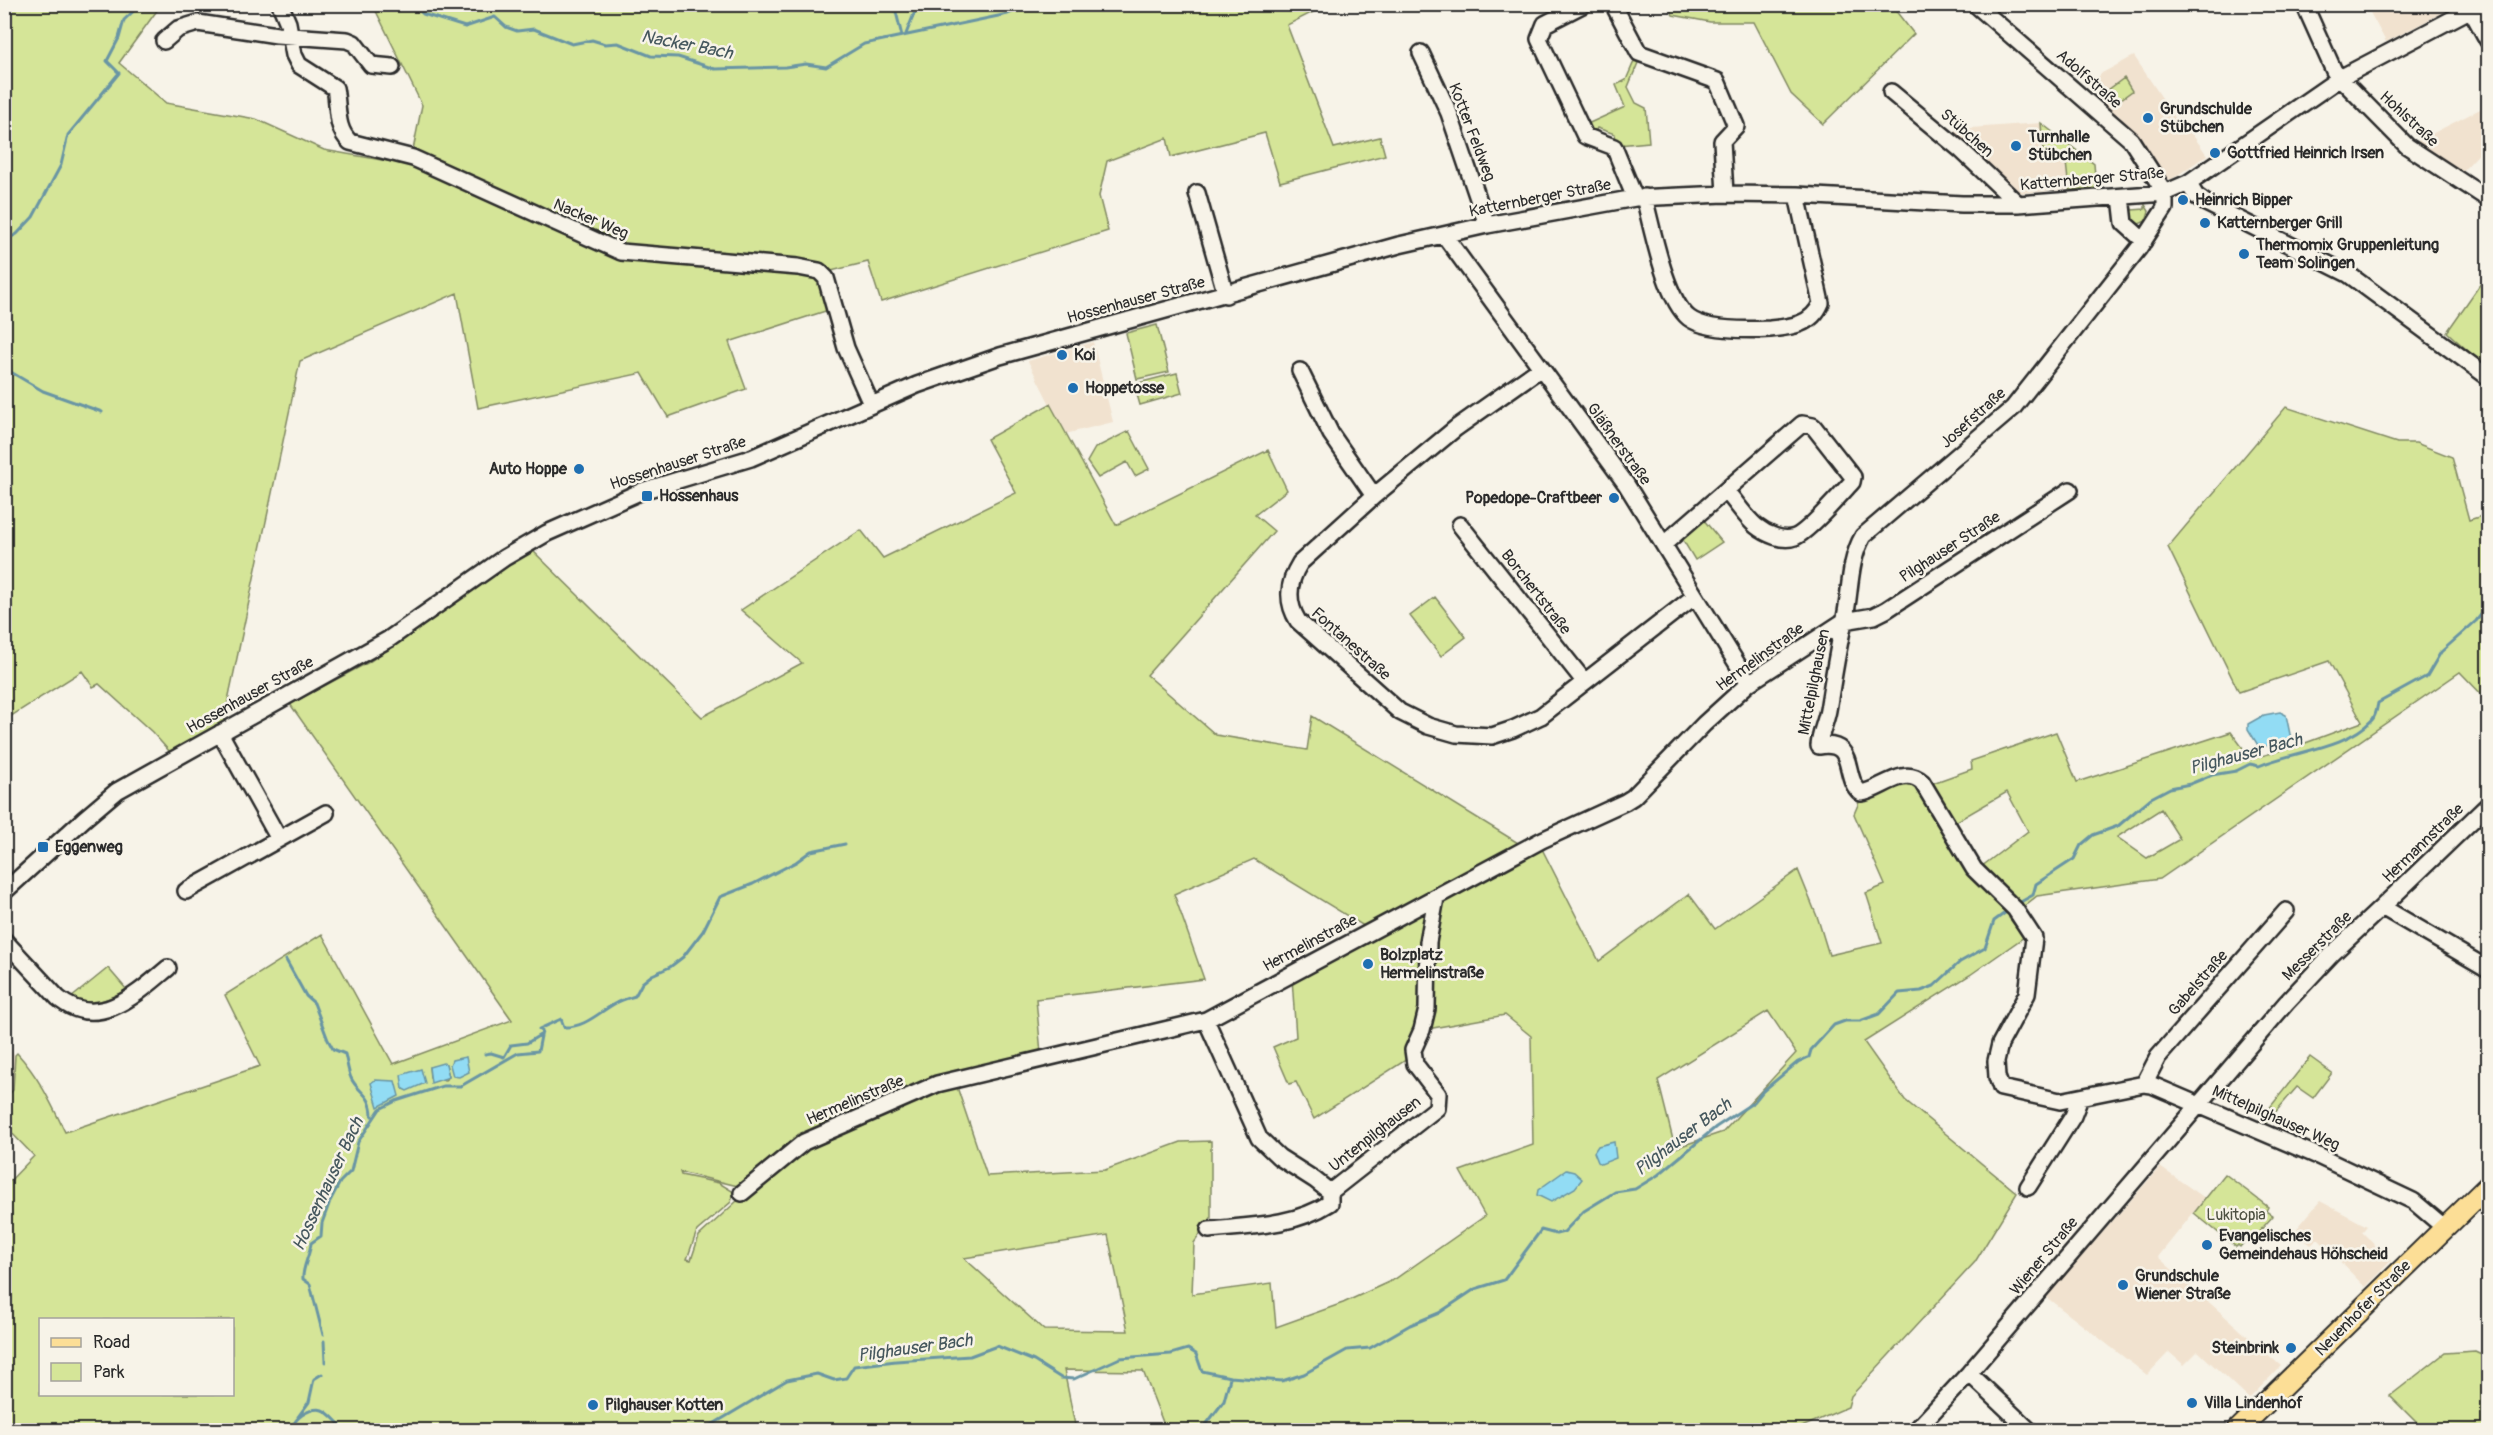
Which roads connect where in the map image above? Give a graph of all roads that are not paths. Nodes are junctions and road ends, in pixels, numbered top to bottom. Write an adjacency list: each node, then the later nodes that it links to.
1 (280, 4): 7 (street, Nacker Weg)
2 (1584, 4): 20 (street)
3 (1613, 4): 17 (street)
4 (1975, 4): 16 (street, Adolfstraße)
5 (2304, 4): 12 (street, Hohlstraße)
6 (2476, 7): 9 (street); 12 (street, Katternberger Straße)
7 (291, 36): 8 (street); 11 (street); 30 (street, Nacker Weg)
8 (164, 41)
9 (2488, 41)
10 (1421, 53): 23 (street, Kotter Feldweg)
11 (392, 67)
12 (2340, 78): 14 (street, Katternberger Straße); 21 (street, Hohlstraße)
13 (1891, 92): 22 (street, Stübchen)
14 (2188, 183): 16 (street, Katternberger Straße); 29 (street)
15 (1197, 193): 26 (street)
16 (2165, 193): 19 (street, Katternberger Straße); 25 (street, Josefstraße)
17 (1725, 194): 18 (street, Katternberger Straße); 20 (street, Katternberger Straße)
18 (1797, 195): 20 (street); 22 (street, Katternberger Straße)
19 (2121, 197): 22 (street, Katternberger Straße); 25 (street)
20 (1639, 198): 23 (street, Katternberger Straße)
21 (2488, 200)
22 (2018, 204)
23 (1487, 225): 24 (street, Katternberger Straße)
24 (1444, 235): 26 (street, Hossenhauser Straße); 27 (street, Gläßnerstraße)
25 (2144, 241): 37 (street, Josefstraße)
26 (1226, 295): 30 (street, Hossenhauser Straße)
27 (1541, 368): 33 (street, Fontanestraße); 35 (street, Gläßnerstraße)
28 (1300, 371): 33 (street)
29 (2488, 377)
30 (871, 405): 40 (street, Hossenhauser Straße)
31 (2070, 490): 37 (street, Pilghauser Straße)
32 (1726, 491): 32 (street); 35 (street)
33 (1374, 496): 38 (street, Fontanestraße)
34 (1460, 525): 38 (street, Borchertstraße)
35 (1664, 544): 36 (street, Gläßnerstraße)
36 (1695, 596): 38 (street, Fontanestraße); 39 (street, Gläßnerstraße)
37 (1844, 621): 39 (street, Hermelinstraße); 54 (street, Mittelpilghausen)
38 (1584, 681)
39 (1749, 683): 46 (street, Hermelinstraße)
40 (220, 733): 43 (street); 45 (street, Hossenhauser Straße)
41 (2488, 805): 47 (street, Hermannstraße)
42 (326, 813): 43 (street)
43 (279, 839): 44 (street)
44 (186, 891)
45 (4, 892)
46 (1436, 898): 52 (street, Hermelinstraße); 59 (street, Untenpilghausen)
47 (2382, 907): 51 (street); 55 (street, Messerstraße)
48 (2286, 911): 53 (street, Gabelstraße)
49 (4, 940): 50 (street)
50 (168, 968)
51 (2488, 969)
52 (1206, 1020): 58 (street, Hermelinstraße); 59 (street, Untenpilghausen)
53 (2144, 1083): 54 (street); 55 (street, Mittelpilghauser Weg)
54 (2080, 1098): 57 (street)
55 (2199, 1104): 60 (street, Mittelpilghauser Weg); 62 (street, Wiener Straße)
56 (2488, 1185): 60 (main road, Neuenhofer Straße)
57 (2028, 1187)
58 (742, 1192)
59 (1330, 1192): 61 (street, Untenpilghausen)
60 (2445, 1228): 63 (main road, Neuenhofer Straße)
61 (1209, 1230)
62 (1969, 1372): 64 (street, Wiener Straße); 65 (street)
63 (2245, 1428)
64 (1916, 1431)
65 (2029, 1431)

